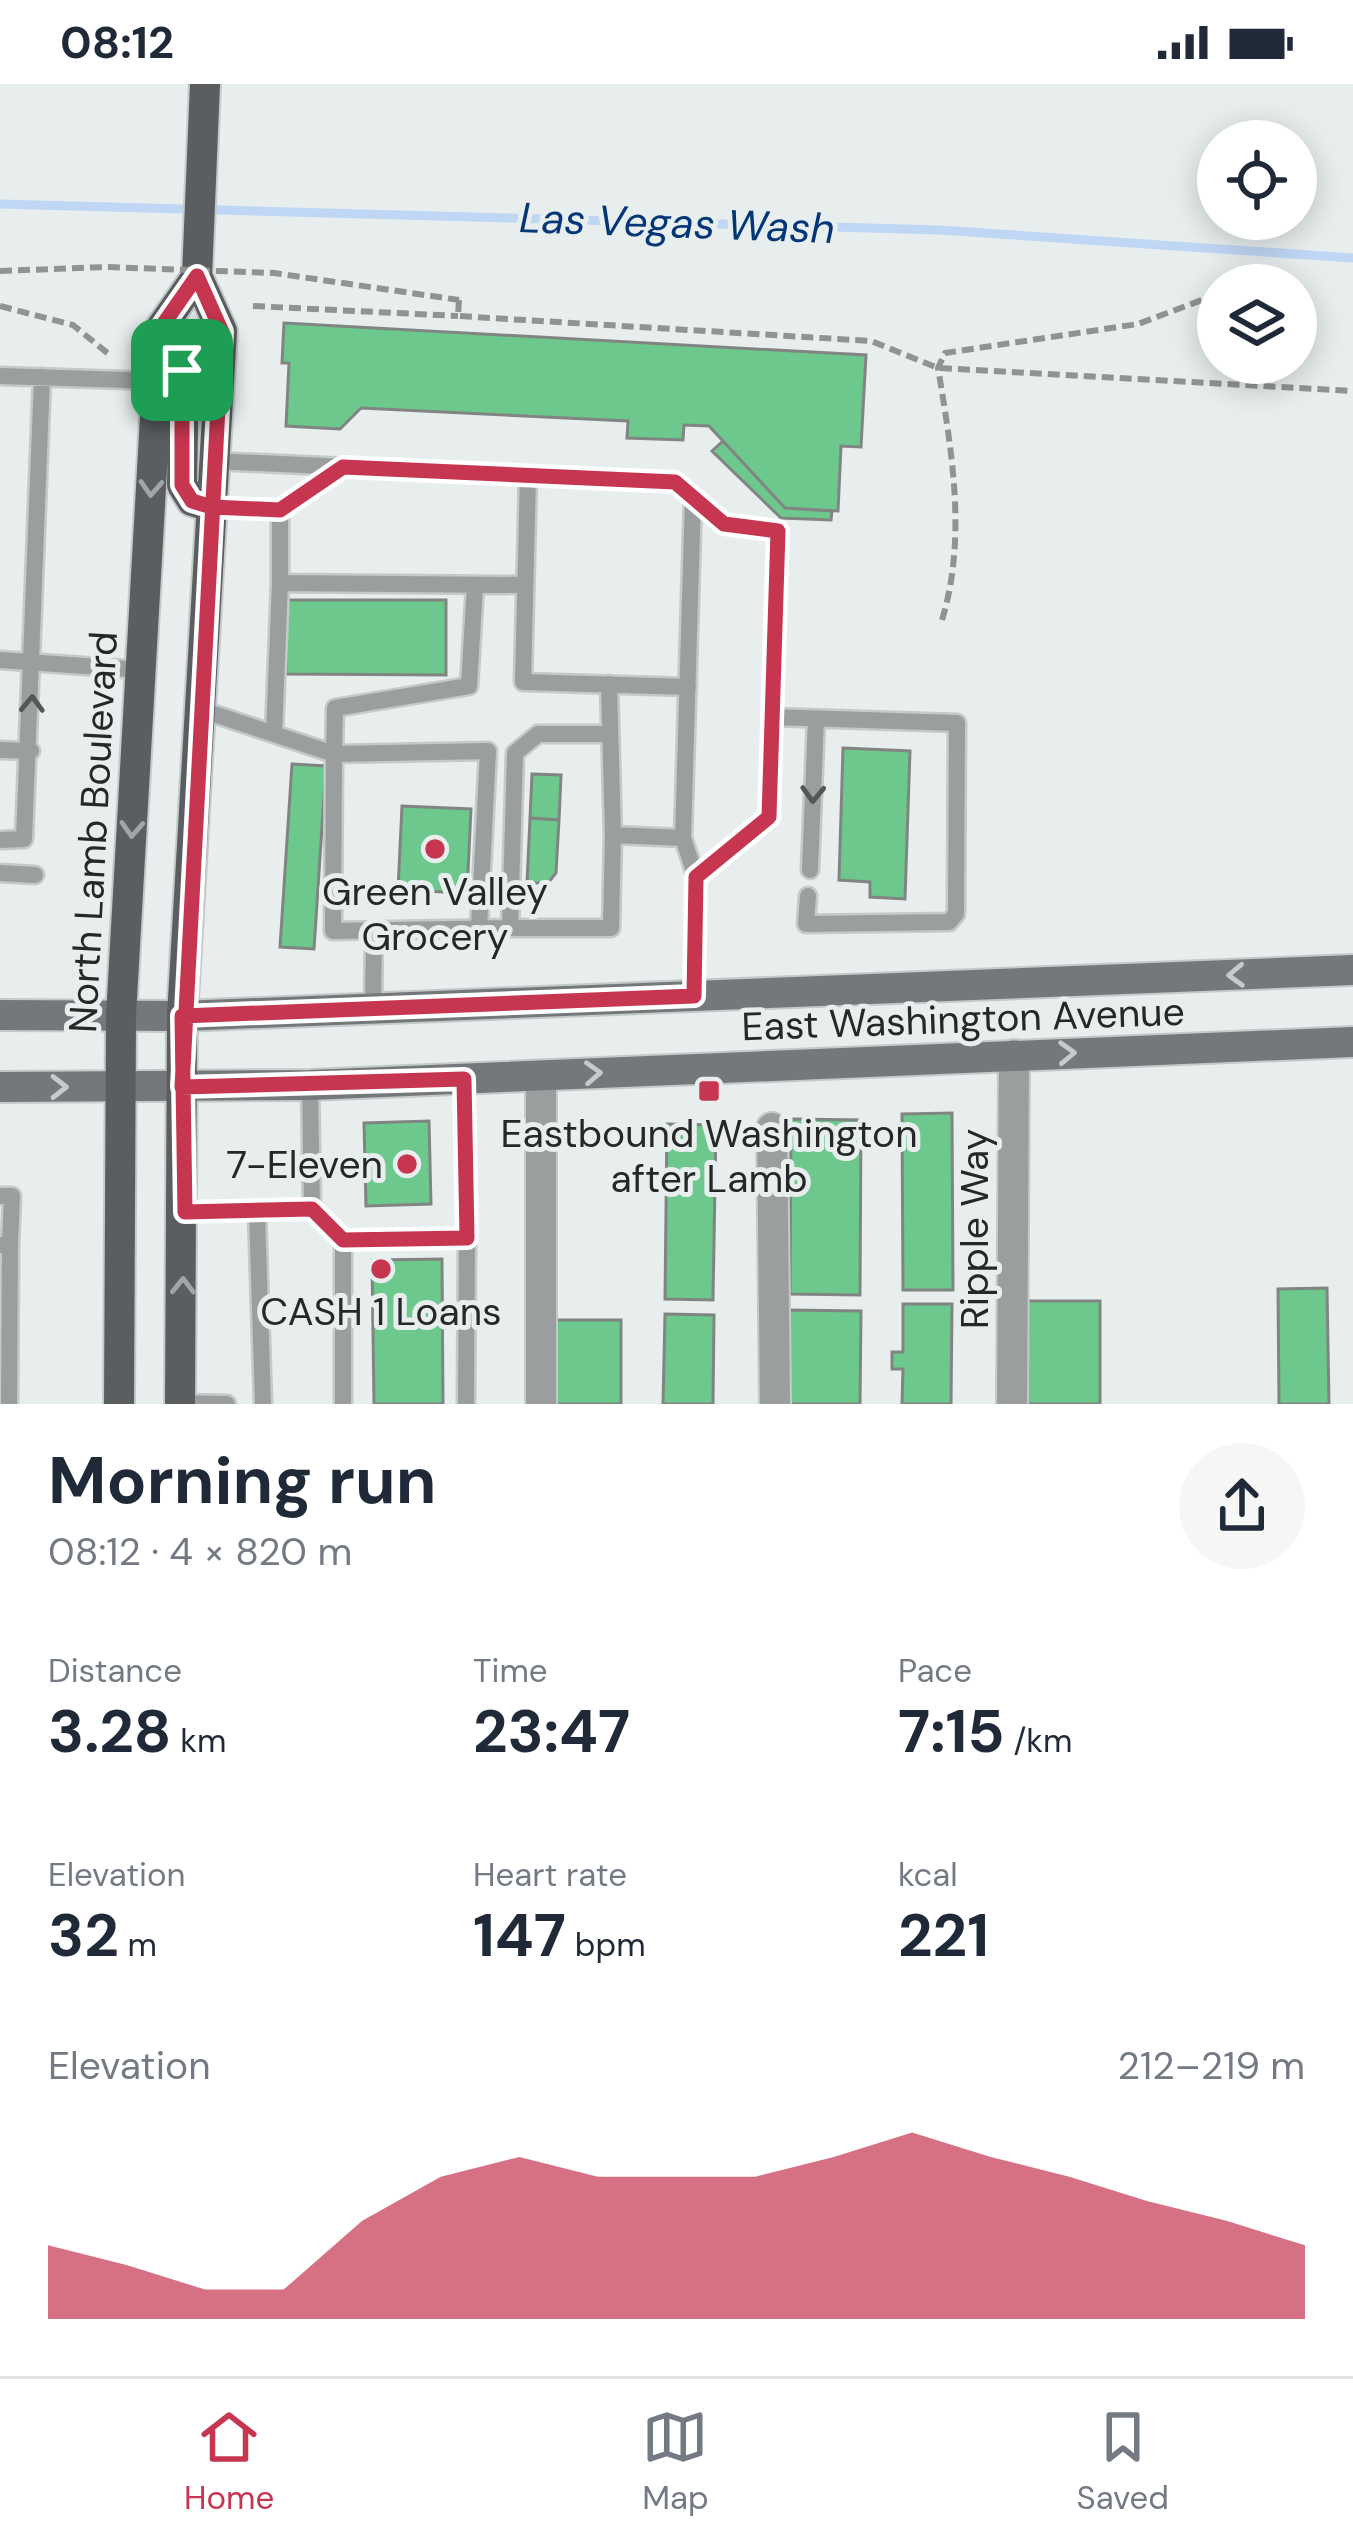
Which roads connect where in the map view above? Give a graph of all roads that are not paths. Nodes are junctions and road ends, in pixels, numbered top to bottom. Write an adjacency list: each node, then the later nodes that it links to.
1 (205, 96): 2 (main road)
2 (197, 276): 3 (main road); 7 (main road)
3 (160, 329): 6 (main road, North Lamb Boulevard); 11 (main road)
4 (0, 376): 5 (lane)
5 (42, 377): 6 (lane); 17 (lane)
6 (157, 381): 18 (main road, North Lamb Boulevard, one-way to 18)
7 (214, 461): 8 (lane); 11 (main road)
8 (343, 467): 9 (lane); 12 (lane)
9 (528, 475): 10 (lane); 15 (lane)
10 (693, 497): 20 (lane); 22 (lane)
11 (212, 507): 12 (lane); 21 (main road)
12 (280, 510): 13 (lane)
13 (280, 583): 14 (lane); 24 (lane)
14 (475, 585): 15 (lane); 28 (lane)
15 (525, 585): 19 (lane)
16 (0, 660): 17 (lane)
17 (33, 662): 18 (lane); 27 (lane, one-way to 17)
18 (141, 670): 44 (main road, North Lamb Boulevard, one-way to 44)
19 (609, 684): 20 (lane); 25 (lane)
20 (688, 687): 30 (lane)
21 (200, 710): 24 (lane); 45 (main road)
22 (772, 717): 23 (lane); 35 (lane)
23 (816, 719): 32 (lane, one-way to 32); 36 (lane)
24 (274, 734): 28 (lane)
25 (610, 734): 29 (lane); 38 (lane)
26 (0, 750): 27 (lane)
27 (31, 751): 31 (lane)
28 (334, 754): 37 (lane); 39 (lane)
29 (614, 835): 30 (lane); 38 (lane)
30 (683, 838): 35 (lane)
31 (0, 840)
32 (810, 870)
33 (0, 873): 34 (lane)
34 (35, 875)
35 (696, 877): 41 (lane)
36 (808, 896)
37 (479, 928): 38 (lane); 39 (lane)
38 (510, 928)
39 (374, 930): 42 (lane)
40 (1353, 970): 41 (main road, East Washington Avenue, one-way to 41)
41 (694, 996): 42 (main road, East Washington Avenue)
42 (373, 1008): 45 (main road, East Washington Avenue)
43 (0, 1016): 44 (main road, East Washington Avenue)
44 (122, 1016): 45 (main road, East Washington Avenue); 53 (main road, North Lamb Boulevard)
45 (182, 1016): 52 (main road)
46 (1353, 1042): 47 (main road, East Washington Avenue, one-way to 46)
47 (1014, 1055): 48 (main road, East Washington Avenue, one-way to 47); 71 (street, Ripple Way)
48 (541, 1076): 49 (main road, East Washington Avenue); 69 (street)
49 (464, 1079): 50 (main road, East Washington Avenue); 59 (lane)
50 (310, 1085): 52 (main road, East Washington Avenue); 56 (lane)
51 (0, 1087): 53 (main road, East Washington Avenue, one-way to 53)
52 (182, 1087): 53 (main road, East Washington Avenue); 57 (main road)
53 (119, 1088): 63 (main road, North Lamb Boulevard)
54 (772, 1128): 70 (street)
55 (0, 1196): 61 (lane)
56 (312, 1209): 58 (lane); 60 (lane)
57 (185, 1212): 58 (lane); 64 (main road, one-way to 57)
58 (257, 1212): 66 (lane)
59 (467, 1238): 60 (lane); 68 (lane)
60 (343, 1240): 67 (lane)
61 (5, 1245): 62 (lane)
62 (9, 1404)
63 (119, 1404)
64 (180, 1404): 65 (lane)
65 (227, 1404)
66 (262, 1404)
67 (343, 1404)
68 (466, 1404)
69 (541, 1404)
70 (775, 1404)
71 (1012, 1404)

